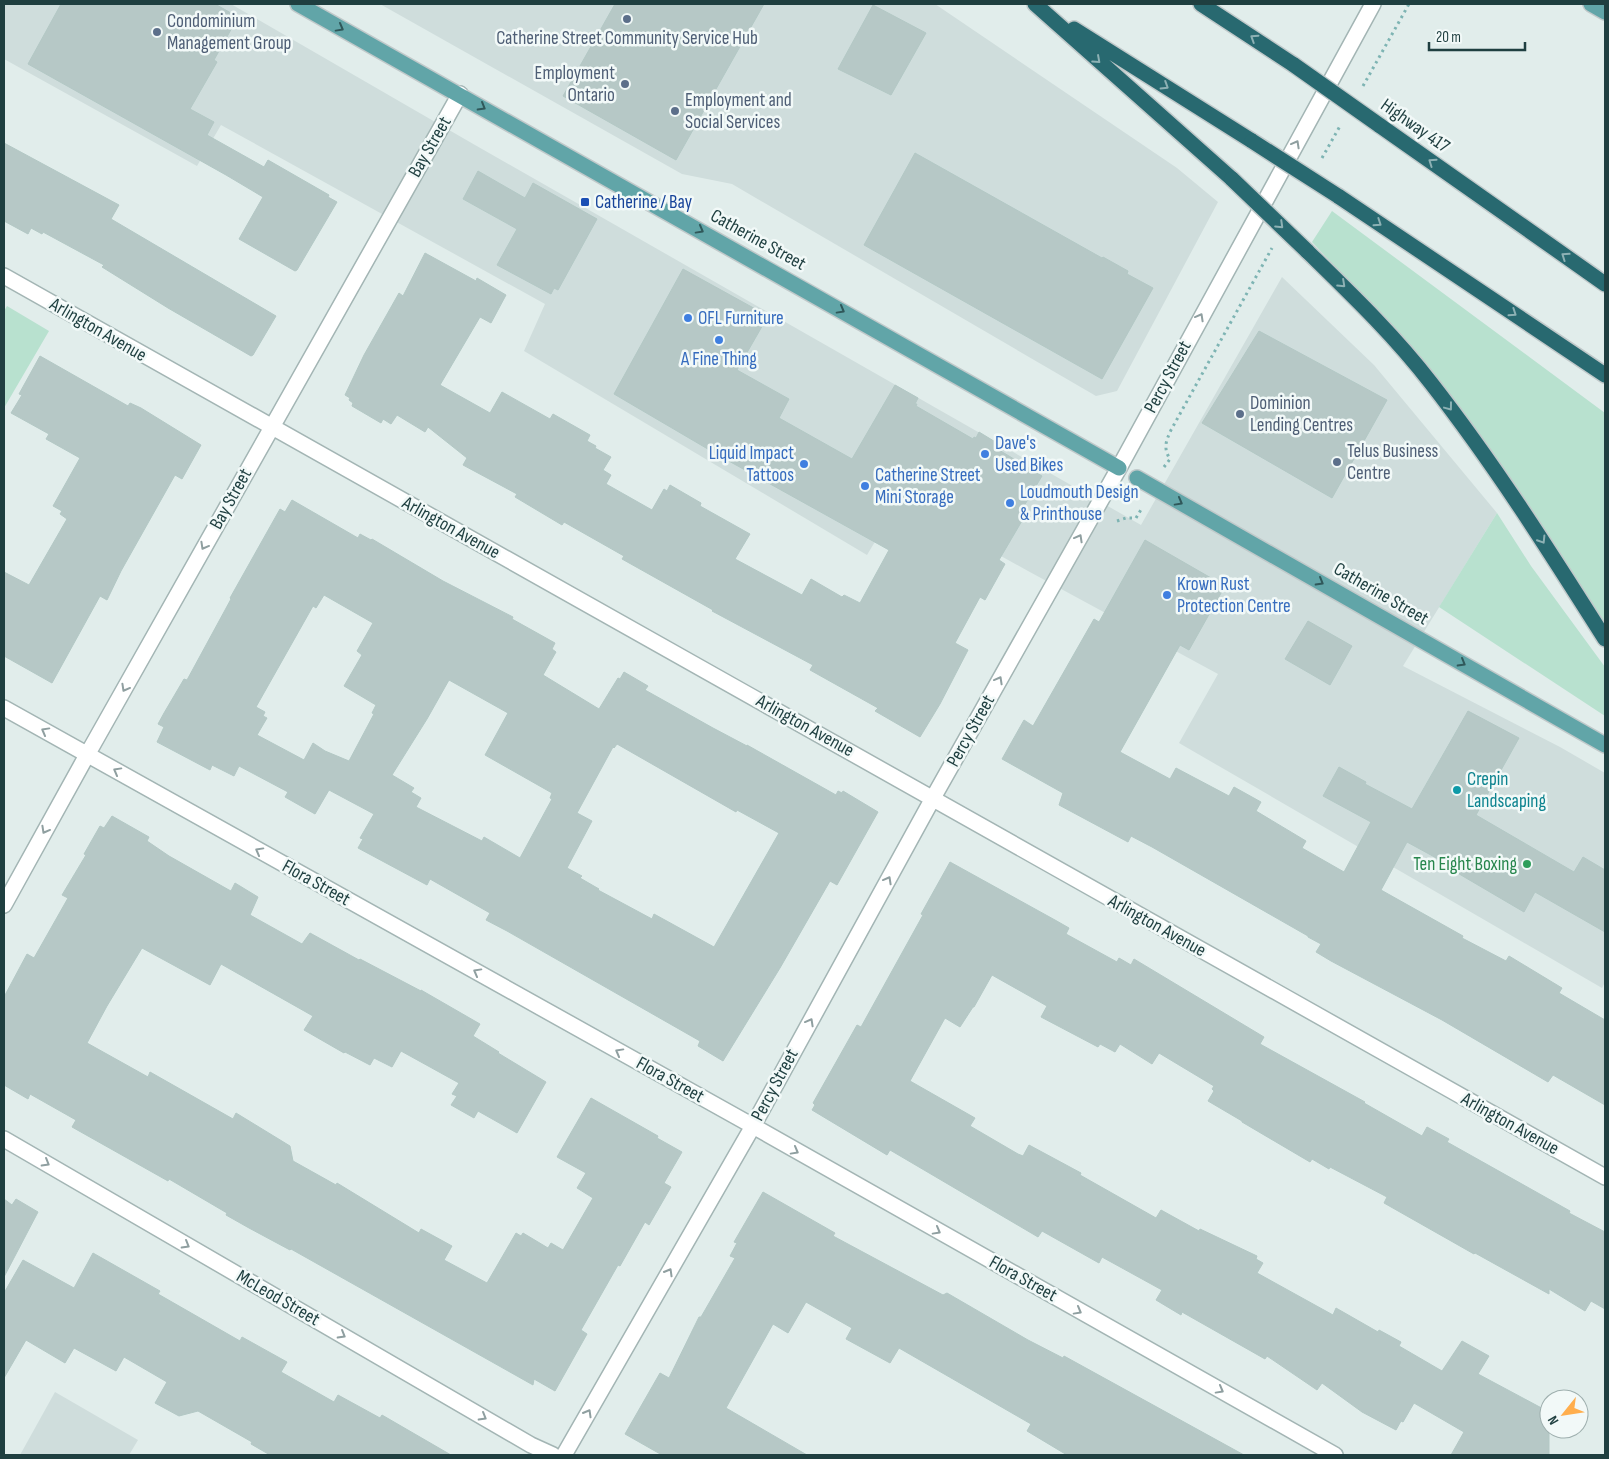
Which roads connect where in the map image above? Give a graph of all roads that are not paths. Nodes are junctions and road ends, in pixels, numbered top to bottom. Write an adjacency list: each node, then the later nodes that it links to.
1 (298, 4): 7 (main road, Catherine Street, one-way to 7)
2 (1035, 4): 10 (highway, one-way to 10, bridge); 14 (highway, one-way to 14, bridge)
3 (1201, 4): 9 (highway, Highway 417, one-way to 3, bridge)
4 (1372, 4): 12 (street, Percy Street, one-way to 4)
5 (1591, 4): 6 (main road)
6 (1605, 12)
7 (460, 94): 11 (street, Bay Street); 12 (main road, Catherine Street, one-way to 12)
8 (4, 276): 11 (street, Arlington Avenue)
9 (1605, 284)
10 (1605, 375)
11 (271, 428): 17 (street, Bay Street, one-way to 17); 18 (street, Arlington Avenue)
12 (1119, 468): 18 (street, Percy Street, one-way to 12)
13 (1137, 478): 16 (main road, Catherine Street, one-way to 16)
14 (1605, 640)
15 (4, 708): 17 (street, Flora Street, one-way to 15)
16 (1605, 745)
17 (87, 754): 19 (street, Bay Street, one-way to 19); 20 (street, Flora Street, one-way to 17)
18 (933, 798): 20 (street, Percy Street, one-way to 18); 22 (street, Arlington Avenue)
19 (4, 905)
20 (753, 1126): 24 (street, Percy Street, one-way to 20); 25 (street, Flora Street, one-way to 25)
21 (4, 1139): 23 (street, McLeod Street, one-way to 23)
22 (1605, 1177)
23 (553, 1455)
24 (564, 1455)
25 (1335, 1455)

